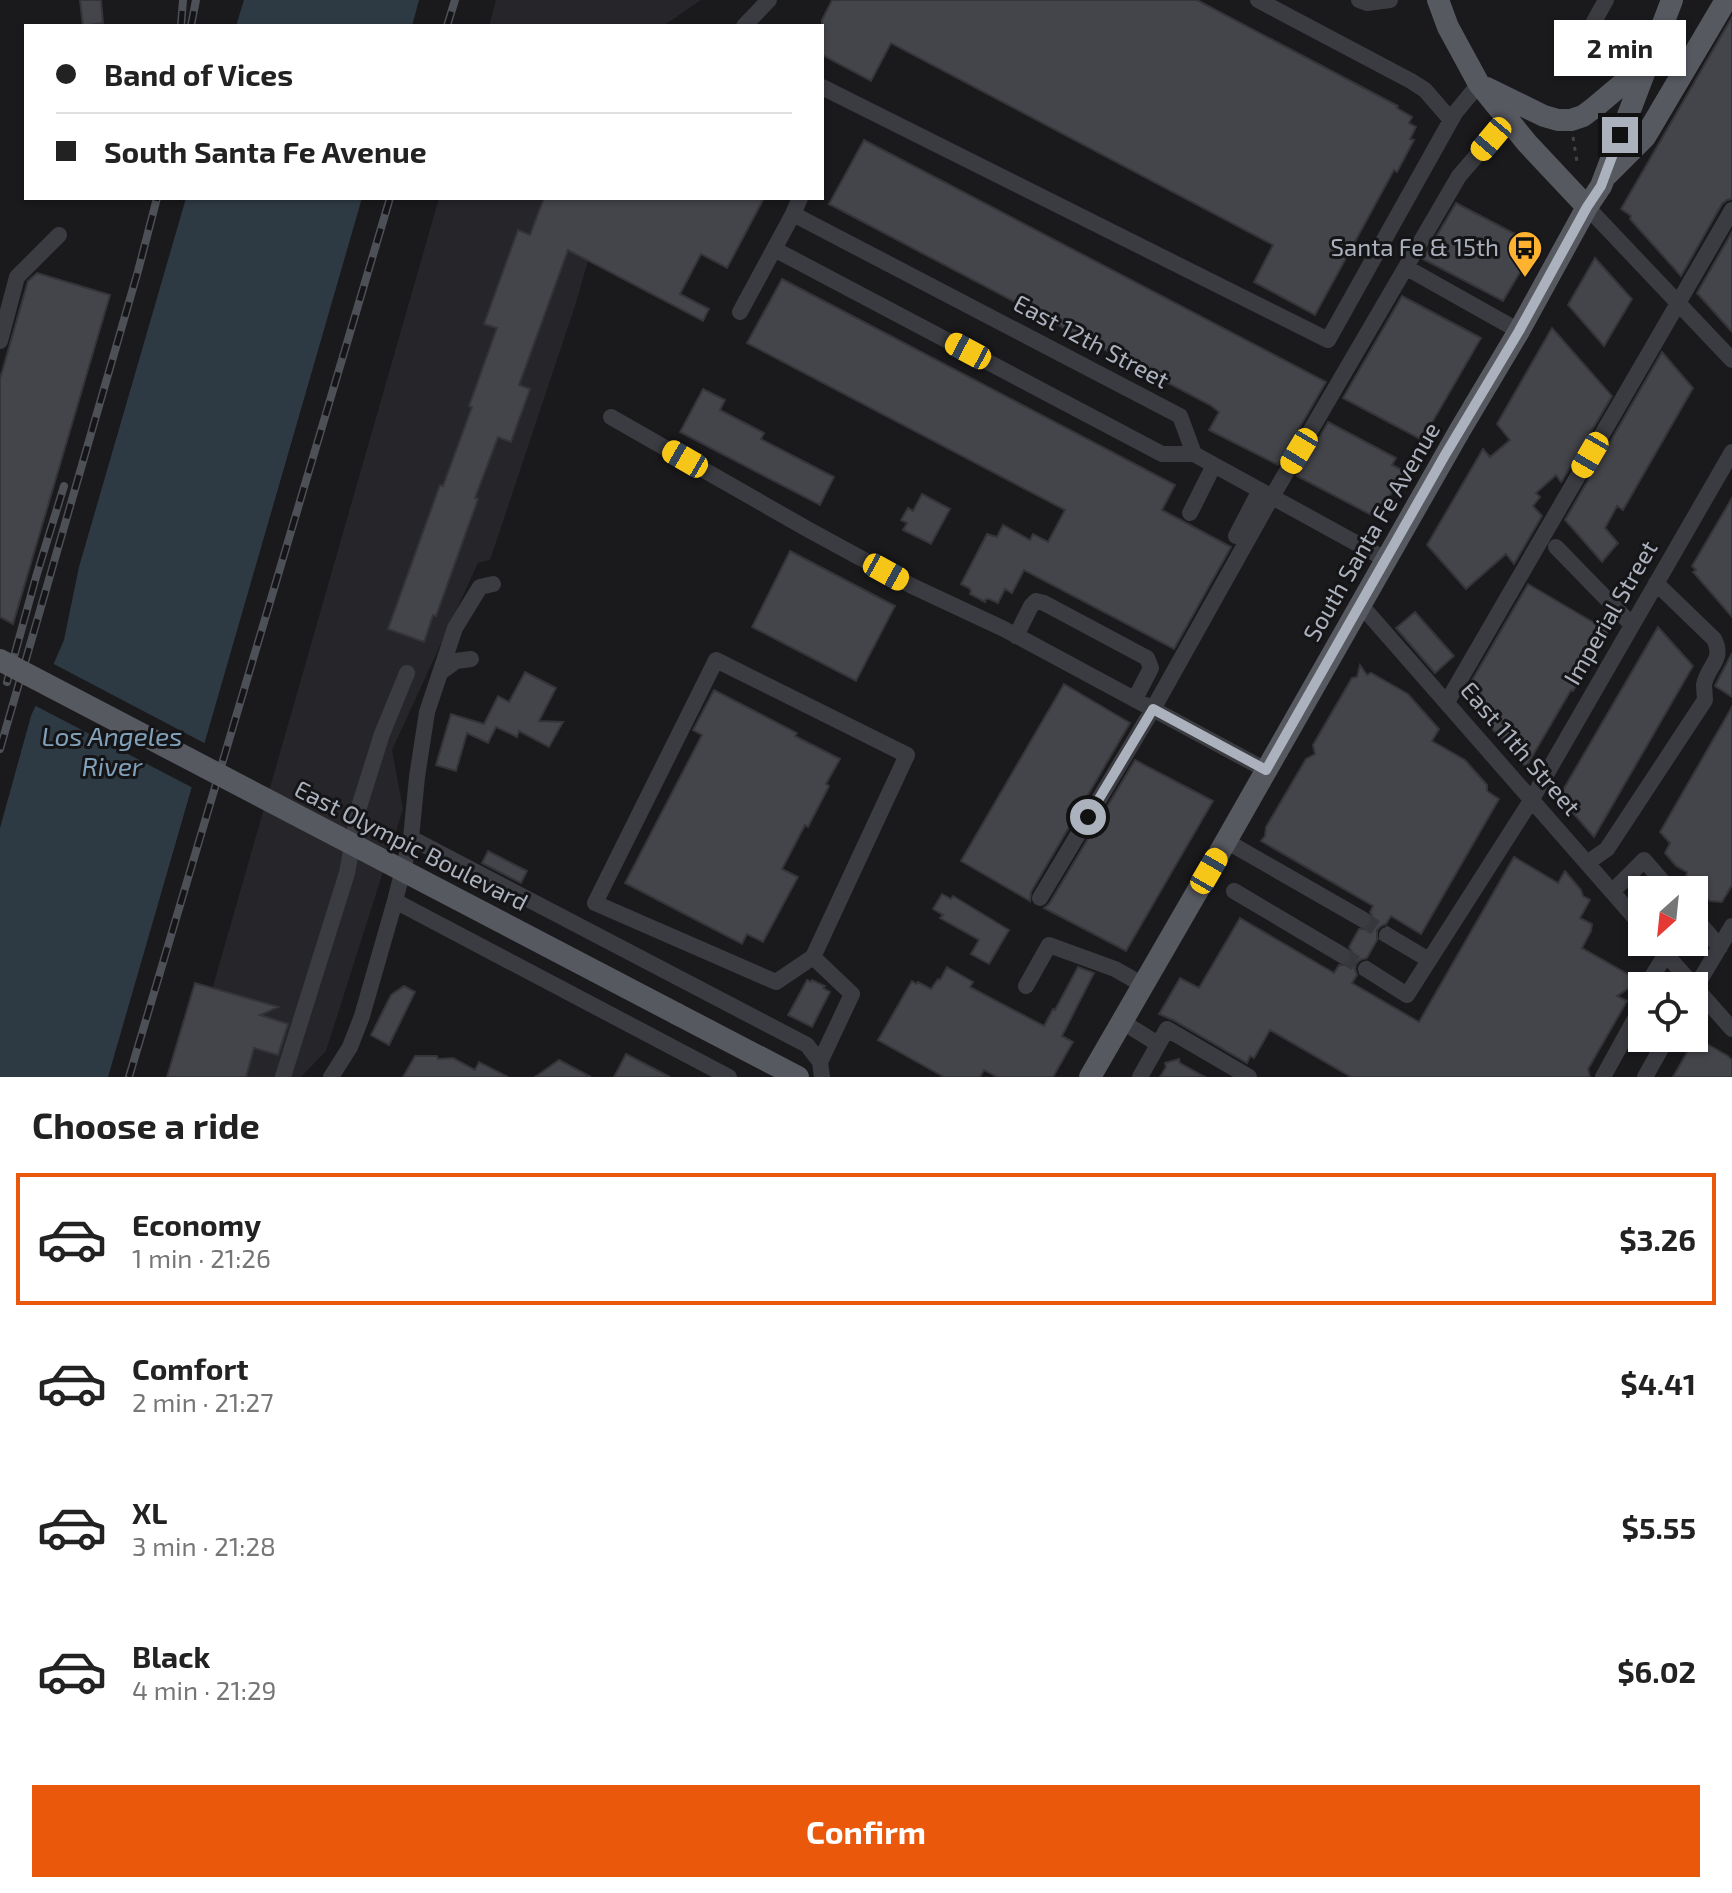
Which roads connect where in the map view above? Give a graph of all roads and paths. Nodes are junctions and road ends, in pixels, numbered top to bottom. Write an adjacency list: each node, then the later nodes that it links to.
1 (769, 0): 9 (street)
2 (1258, 0): 14 (street)
3 (1359, 0): 4 (street)
4 (1390, 0)
5 (1438, 0): 12 (main road)
6 (1606, 0): 10 (street)
7 (1672, 0): 11 (main road, South Santa Fe Avenue)
8 (1726, 0): 18 (main road)
9 (746, 24)
10 (1580, 47)
11 (1647, 63): 12 (main road); 18 (main road, South Santa Fe Avenue)
12 (1479, 84): 14 (street); 15 (main road)
13 (824, 88): 14 (street)
14 (1451, 120)
15 (1510, 122): 20 (main road); 24 (street)
16 (1573, 133): 17 (path)
17 (1577, 162)
18 (1604, 178): 20 (main road, South Santa Fe Avenue)
19 (796, 206): 23 (street); 32 (street, East 12th Street)
20 (1587, 207): 25 (street); 27 (main road, South Santa Fe Avenue)
21 (1732, 210): 25 (street)
22 (59, 235): 28 (street)
23 (774, 249): 26 (street); 32 (street)
24 (1407, 268): 27 (street); 34 (street)
25 (1678, 303): 29 (street); 49 (street)
26 (740, 312)
27 (1519, 331): 38 (main road, South Santa Fe Avenue)
28 (0, 341)
29 (1732, 360)
30 (611, 417): 43 (street)
31 (1732, 452): 39 (street, Imperial Street)
32 (1194, 454): 33 (street)
33 (1214, 465): 34 (street); 35 (street)
34 (1266, 493): 36 (street); 38 (street); 50 (street)
35 (1190, 513)
36 (1236, 536)
37 (1556, 547): 42 (street)
38 (1385, 559): 41 (main road, South Santa Fe Avenue)
39 (1656, 583): 42 (street, Imperial Street); 55 (street)
40 (493, 584): 47 (street)
41 (1360, 604): 49 (street, East 11th Street); 51 (main road, South Santa Fe Avenue)
42 (1632, 625): 52 (street, Imperial Street)
43 (1010, 633): 48 (street); 48 (street)
44 (471, 659): 47 (street)
45 (0, 660): 88 (main road, East Olympic Boulevard, bridge)
46 (407, 673): 85 (street)
47 (440, 673): 53 (street)
48 (1135, 699): 50 (street)
49 (1447, 702): 52 (street, East 11th Street)
50 (1153, 709): 51 (street); 61 (street)
51 (1266, 770): 54 (main road, South Santa Fe Avenue)
52 (1532, 799): 55 (street, East 11th Street); 72 (street, Imperial Street)
53 (411, 838): 62 (street); 84 (street)
54 (1226, 841): 64 (street); 76 (main road, South Santa Fe Avenue)
55 (1587, 863): 60 (street, East 11th Street)
56 (1628, 876): 60 (street)
57 (1628, 876): 58 (street)
58 (1658, 876)
59 (1234, 891): 69 (street)
60 (1612, 892): 63 (street, East 11th Street)
61 (1040, 898)
62 (395, 901): 86 (street); 87 (street)
63 (1628, 910)
64 (1362, 919)
65 (1732, 926): 68 (street)
66 (1708, 933): 68 (street)
67 (1387, 935): 72 (street)
68 (1720, 947): 75 (street)
69 (1342, 955)
70 (1668, 956): 74 (street)
71 (813, 957): 71 (street); 84 (street)
72 (1429, 960): 73 (street, Imperial Street)
73 (1366, 969)
74 (1681, 972)
75 (1704, 972)
76 (1143, 985): 77 (street); 79 (main road, South Santa Fe Avenue)
77 (1026, 986)
78 (1708, 1003): 80 (street)
79 (1121, 1021): 82 (street); 89 (main road, South Santa Fe Avenue)
80 (1732, 1029)
81 (1628, 1031): 92 (street)
82 (1158, 1044): 90 (street); 91 (street)
83 (1659, 1052): 93 (street)
84 (821, 1070)
85 (290, 1075)
86 (331, 1077)
87 (729, 1077)
88 (798, 1077)
89 (1090, 1077)
90 (1140, 1077)
91 (1249, 1077)
92 (1603, 1077)
93 (1645, 1077)

